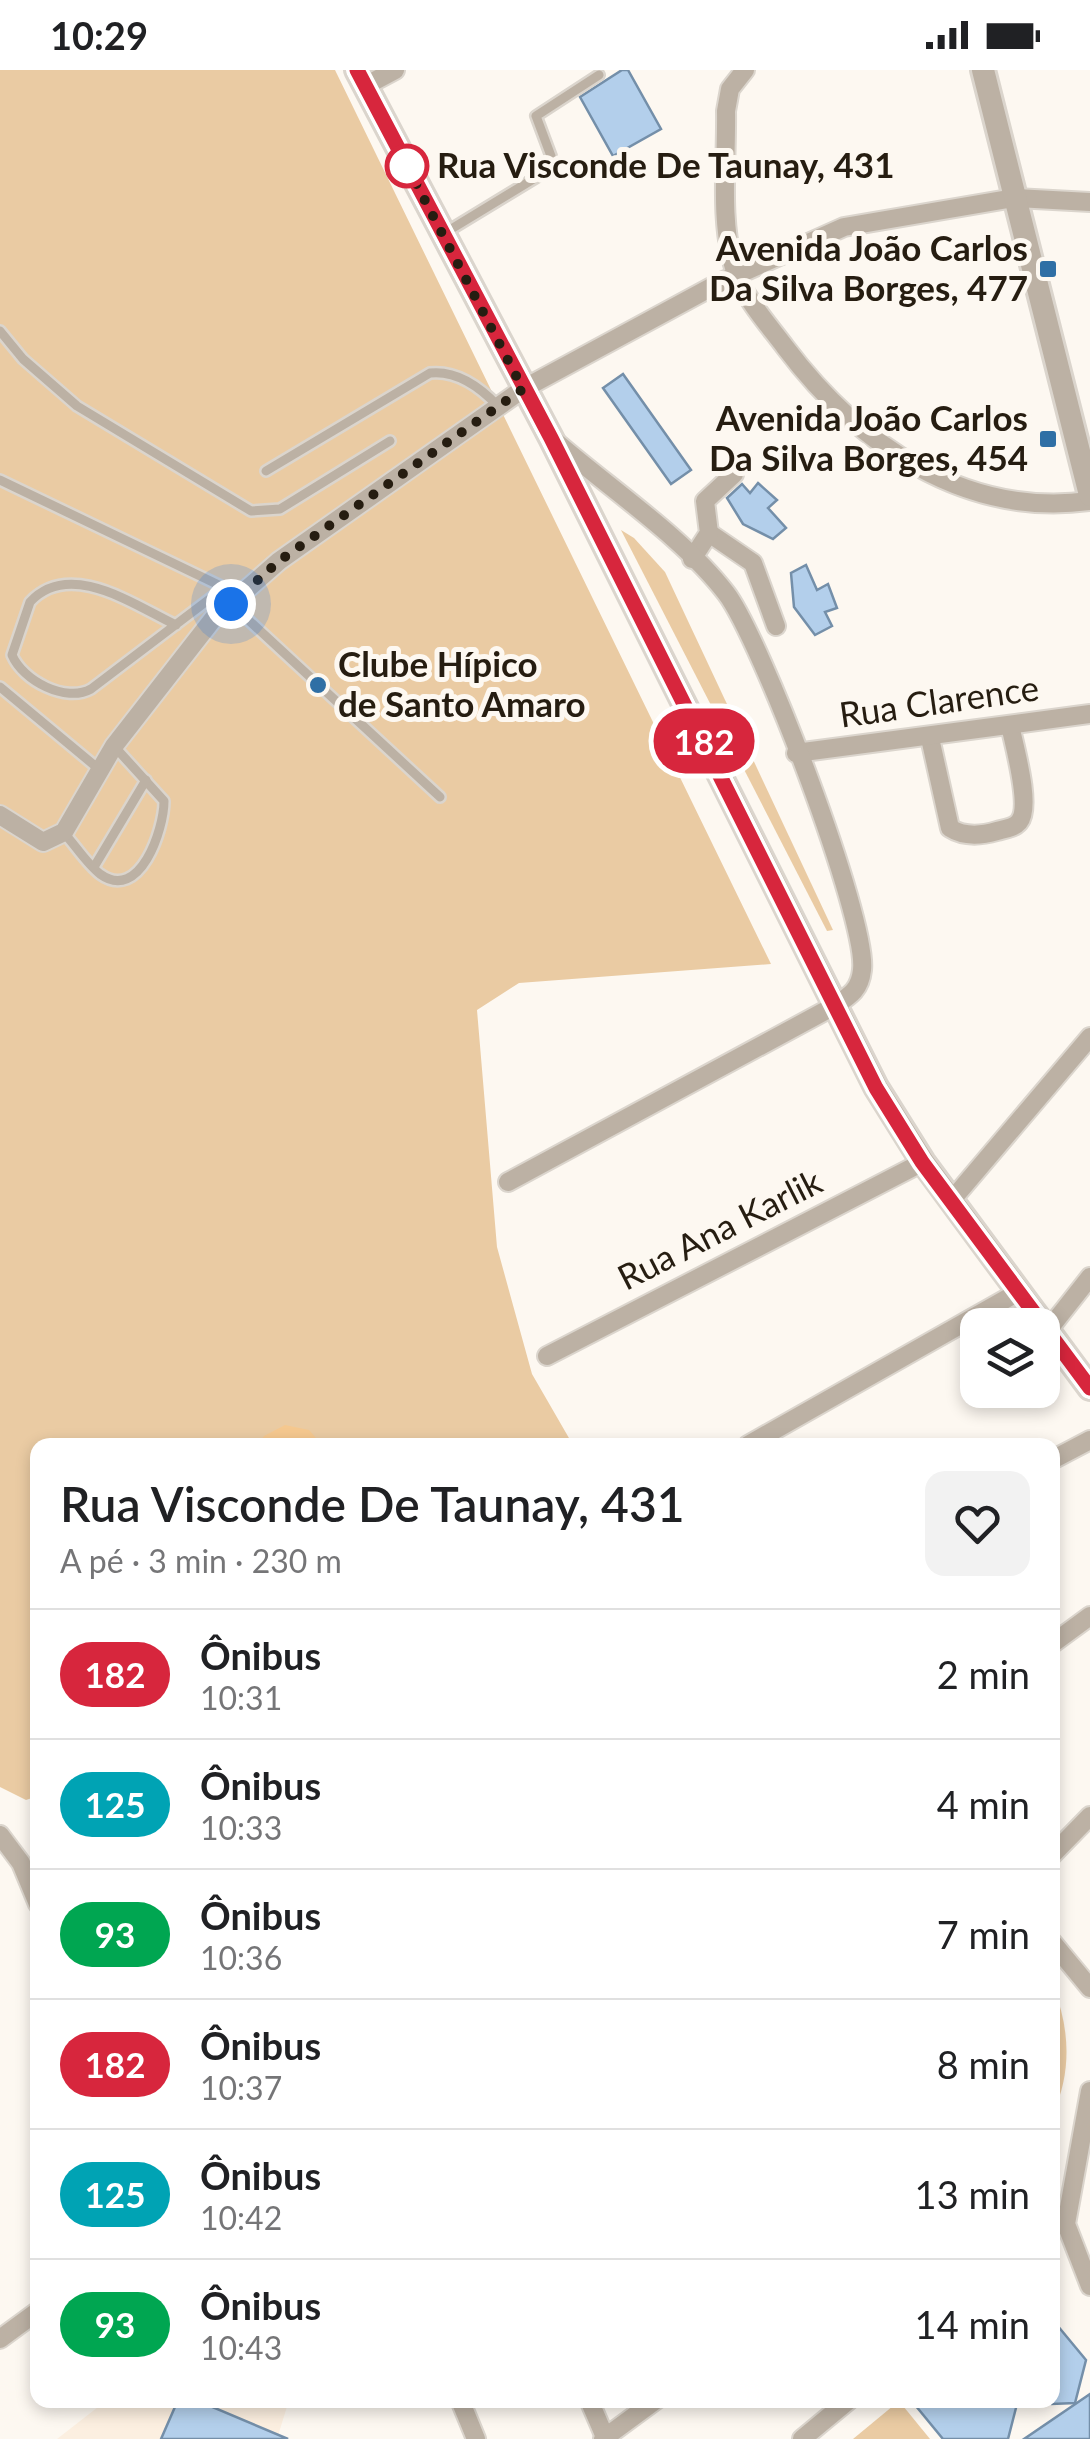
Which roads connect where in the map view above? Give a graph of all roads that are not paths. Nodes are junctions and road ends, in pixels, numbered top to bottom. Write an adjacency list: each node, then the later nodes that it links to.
1 (395, 70): 5 (street)
2 (745, 70): 9 (street)
3 (983, 70): 6 (street)
4 (599, 75): 8 (lane)
5 (361, 78): 8 (street)
6 (1014, 198): 7 (street); 9 (street); 18 (street)
7 (1090, 202)
8 (442, 235): 11 (street)
9 (737, 274): 11 (street); 18 (street)
10 (0, 330): 14 (lane)
11 (523, 389): 12 (street); 13 (street)
12 (498, 406): 15 (lane); 21 (street)
13 (551, 438): 20 (street); 36 (street)
14 (390, 441)
15 (266, 471)
16 (734, 474): 19 (street)
17 (0, 480): 21 (lane)
18 (1090, 498)
19 (709, 533): 20 (street); 23 (street)
20 (692, 558): 29 (street)
21 (231, 596): 22 (lane); 28 (street); 32 (lane)
22 (176, 625): 22 (lane)
23 (776, 626)
24 (0, 686): 30 (lane)
25 (1090, 714): 26 (street, Rua Clarence)
26 (1010, 725): 27 (street, Rua Clarence); 27 (street)
27 (930, 738): 29 (street, Rua Clarence)
28 (114, 746): 30 (street); 31 (lane)
29 (796, 753): 36 (street)
30 (100, 770): 34 (street)
31 (146, 780): 35 (lane); 35 (lane)
32 (440, 797)
33 (0, 816): 34 (street)
34 (64, 832): 35 (lane)
35 (94, 867)
36 (836, 1005): 38 (street); 39 (street)
37 (1090, 1037): 40 (street)
38 (922, 1162): 40 (street); 46 (street, Rua Ana Karlik)
39 (508, 1182)
40 (951, 1202): 42 (street)
41 (1090, 1277): 44 (street)
42 (1020, 1291): 43 (street); 48 (street)
43 (1033, 1308)
44 (1060, 1315)
45 (1060, 1345): 47 (street)
46 (546, 1356)
47 (1090, 1388)
48 (760, 1438)
49 (1090, 1440): 50 (street)
50 (1060, 1456)
51 (1090, 1616): 52 (street)
52 (1060, 1638)
53 (1090, 1816): 55 (street)
54 (0, 1835): 56 (street)
55 (1060, 1847)
56 (30, 1886)
57 (1060, 1952): 58 (street)
58 (1090, 1988)
59 (1090, 2091): 60 (street)
60 (1060, 2225)
61 (1060, 2231): 62 (street)
62 (1088, 2279)
63 (30, 2317): 64 (street)
64 (0, 2338)
65 (463, 2408): 70 (street)
66 (593, 2408): 69 (street)
67 (645, 2408): 69 (street)
68 (840, 2408): 71 (street)
69 (604, 2438)
70 (476, 2439)
71 (802, 2439)

